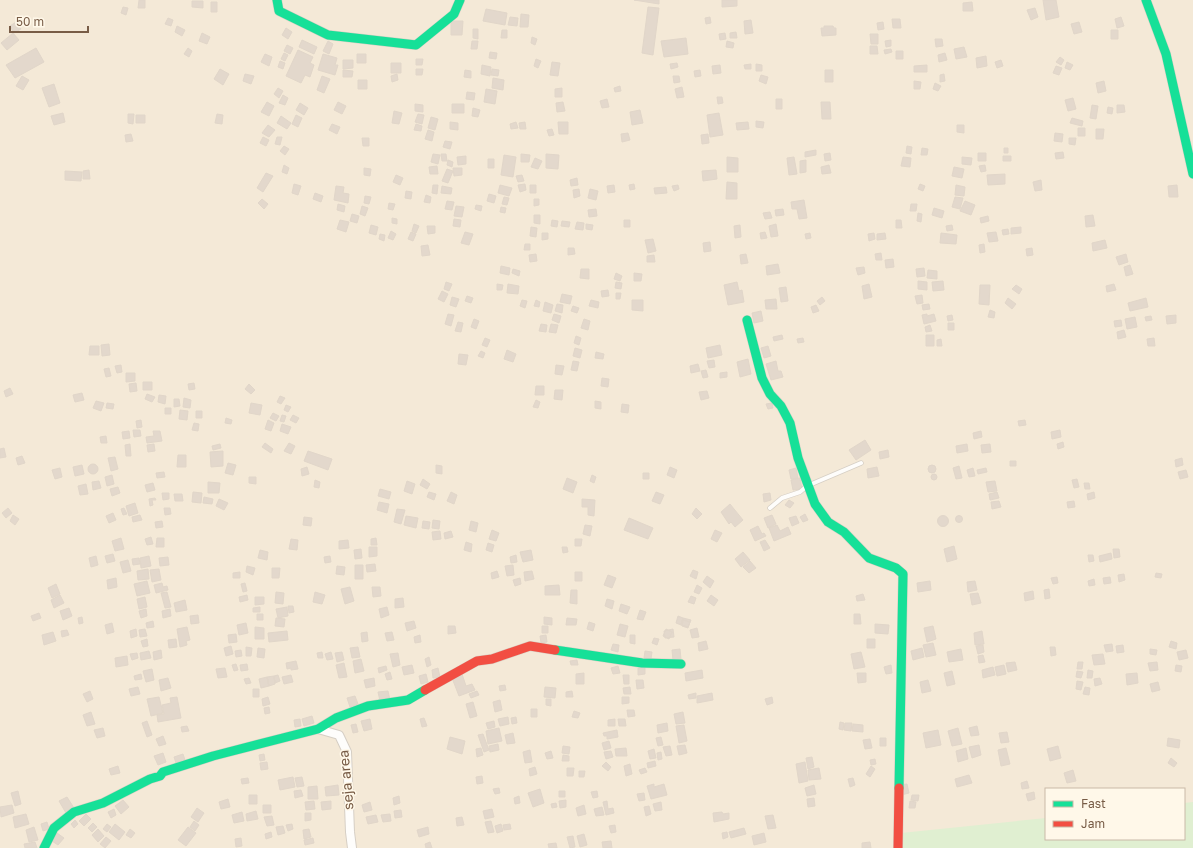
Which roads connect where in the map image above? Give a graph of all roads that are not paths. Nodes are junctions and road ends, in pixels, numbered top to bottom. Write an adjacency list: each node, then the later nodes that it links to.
1 (277, 0): 2 (street)
2 (460, 0)
3 (1146, 0): 4 (street)
4 (1193, 174)
5 (747, 320): 7 (street)
6 (861, 463): 7 (lane)
7 (807, 486): 8 (lane); 13 (street)
8 (770, 508)
9 (681, 664): 10 (street)
10 (318, 729): 11 (street); 12 (street, seja area)
11 (44, 848)
12 (352, 848)
13 (898, 848)

